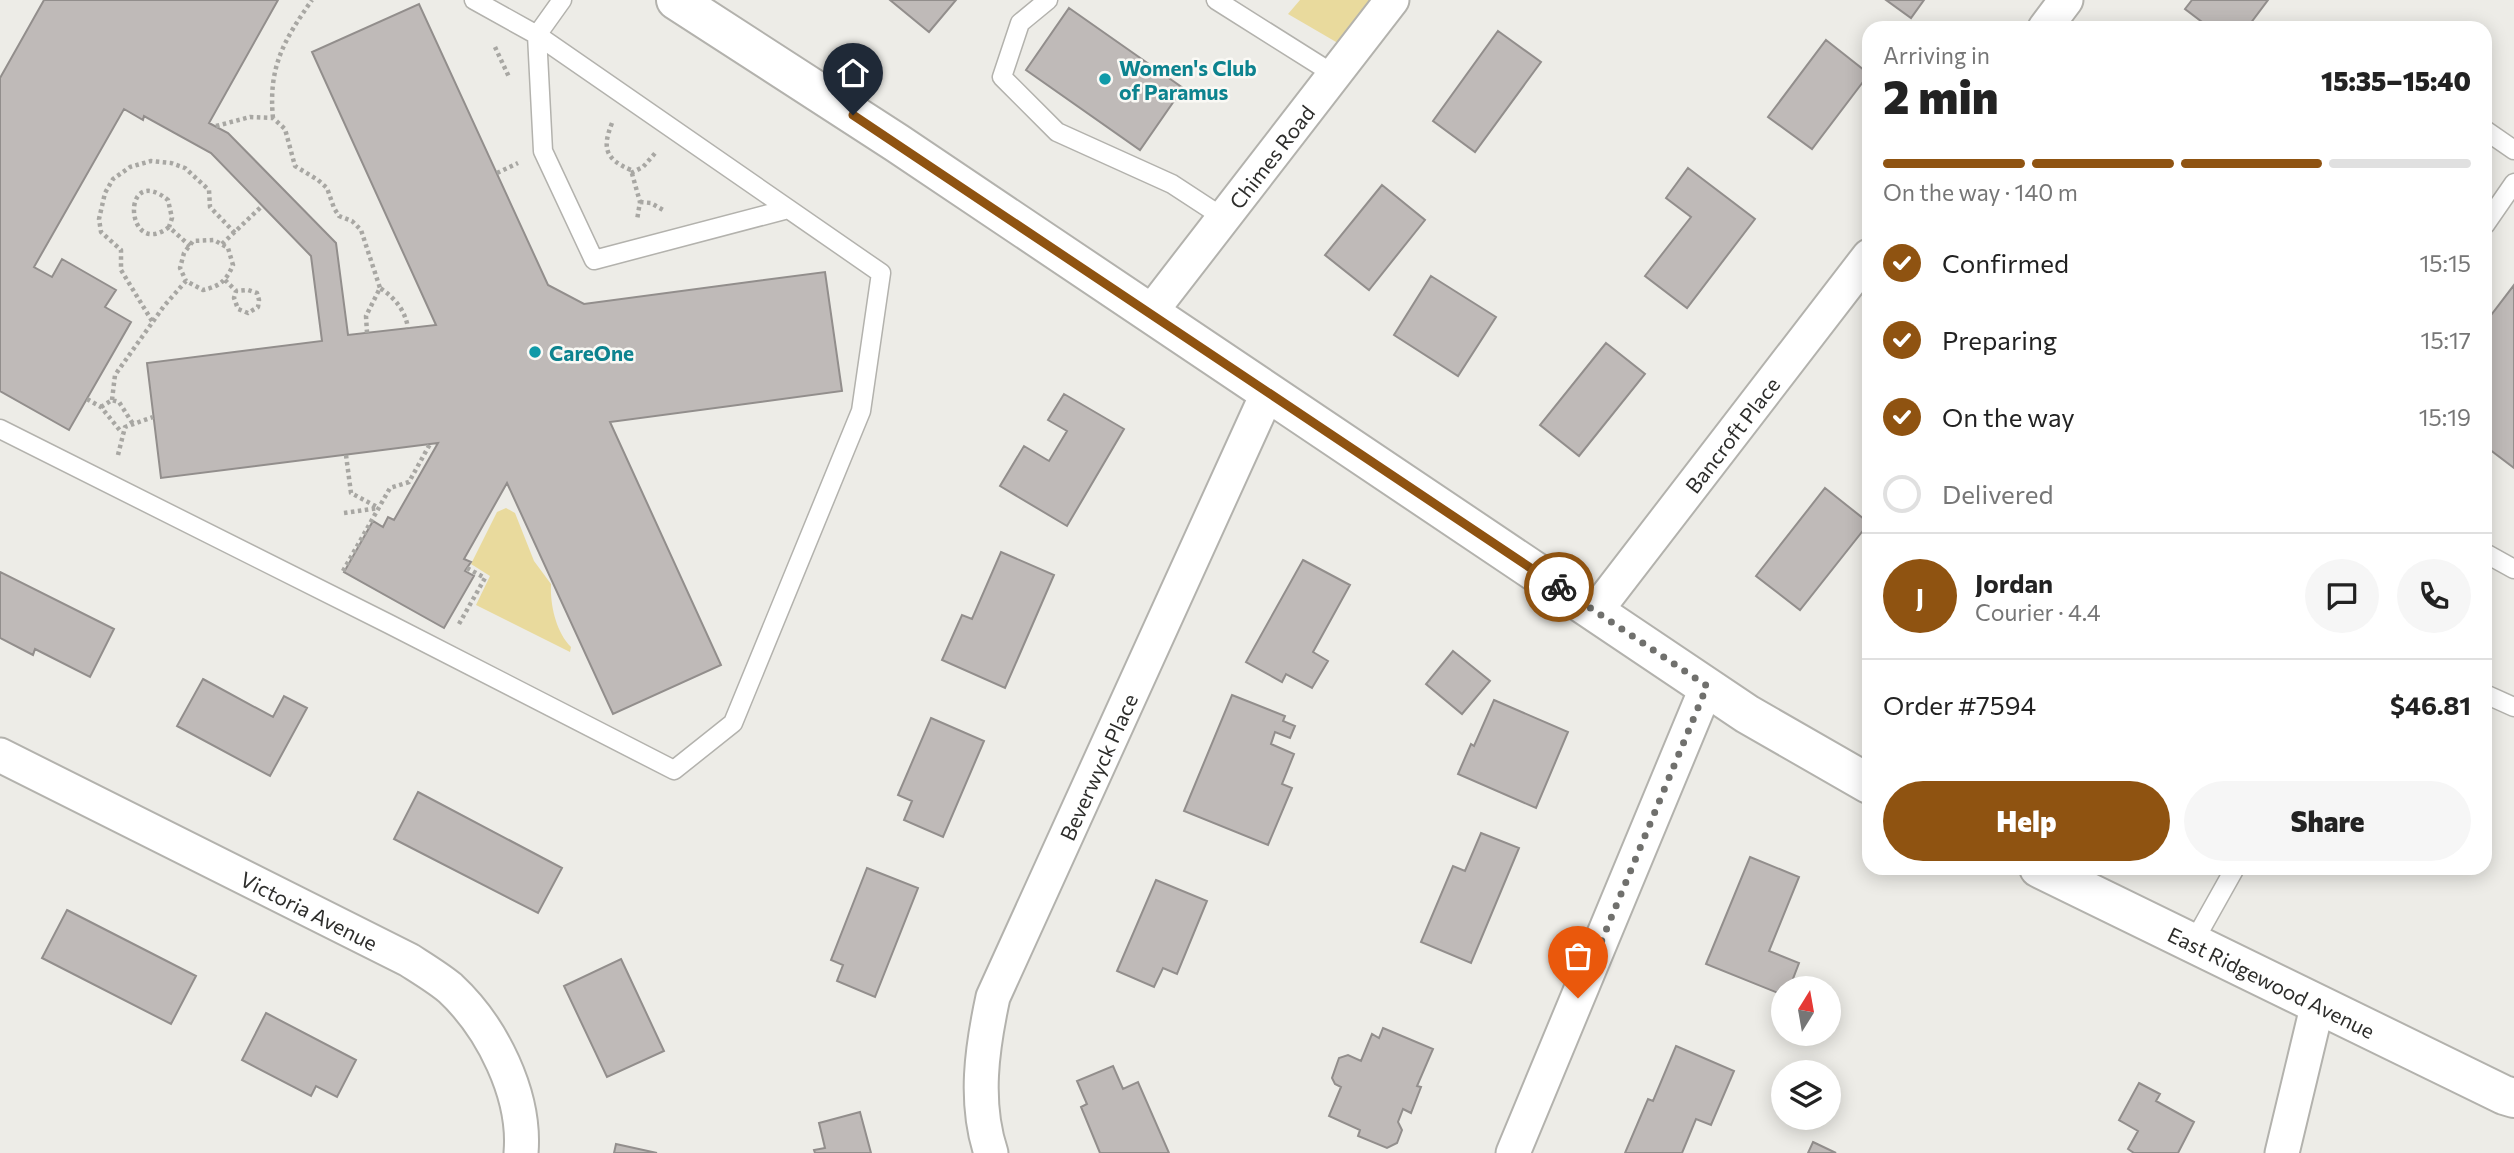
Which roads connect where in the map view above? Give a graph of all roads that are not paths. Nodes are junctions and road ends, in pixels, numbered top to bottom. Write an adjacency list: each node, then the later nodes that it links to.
1 (474, 0): 9 (lane)
2 (562, 0): 9 (lane)
3 (676, 0): 18 (main road)
4 (1048, 0): 16 (lane)
5 (1216, 0): 10 (lane)
6 (1392, 0): 10 (street, Chimes Road)
7 (2066, 0): 8 (street)
8 (2050, 21)
9 (537, 35): 14 (lane); 14 (lane)
10 (1335, 75): 16 (street, Chimes Road)
11 (2492, 135): 12 (lane)
12 (2514, 150)
13 (2514, 183): 15 (lane)
14 (788, 209): 20 (lane)
15 (2492, 215)
16 (1224, 218): 18 (street, Chimes Road)
17 (1862, 265): 23 (street, Bancroft Place)
18 (1150, 313): 19 (main road)
19 (1268, 392): 23 (main road); 35 (street, Beverwyck Place)
20 (0, 429)
21 (2492, 557): 22 (lane)
22 (2514, 569)
23 (1595, 612): 24 (main road)
24 (1707, 686): 28 (main road); 36 (street)
25 (2492, 697): 26 (lane)
26 (2514, 707)
27 (0, 755): 34 (street, Victoria Avenue)
28 (1862, 780)
29 (2053, 875): 31 (main road, East Ridgewood Avenue)
30 (2231, 875): 31 (lane)
31 (2193, 943): 32 (main road, East Ridgewood Avenue)
32 (2318, 1003): 33 (main road, East Ridgewood Avenue); 37 (street)
33 (2511, 1099)
34 (521, 1153)
35 (991, 1153)
36 (1513, 1153)
37 (2282, 1153)

